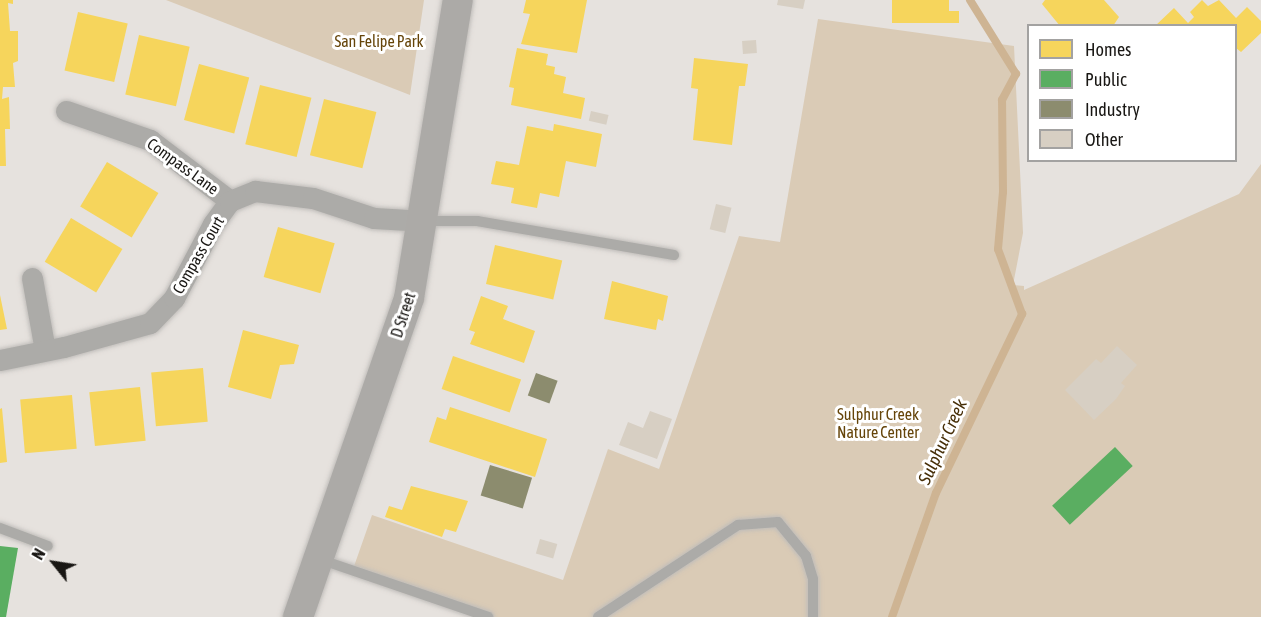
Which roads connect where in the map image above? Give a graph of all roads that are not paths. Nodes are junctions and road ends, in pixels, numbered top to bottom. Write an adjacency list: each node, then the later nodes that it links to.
1 (459, 0): 4 (main road, D Street)
2 (66, 111): 3 (street, Compass Lane)
3 (231, 201): 4 (street, Compass Court); 7 (street, Compass Court)
4 (425, 221): 5 (lane); 11 (main road, D Street)
5 (674, 255)
6 (32, 278): 7 (street)
7 (45, 350): 8 (street, Compass Court)
8 (0, 360)
9 (0, 528): 10 (lane)
10 (48, 546)
11 (319, 559): 12 (main road, D Street); 13 (lane)
12 (298, 617)
13 (488, 617)
14 (598, 617): 15 (lane)
15 (813, 617)

